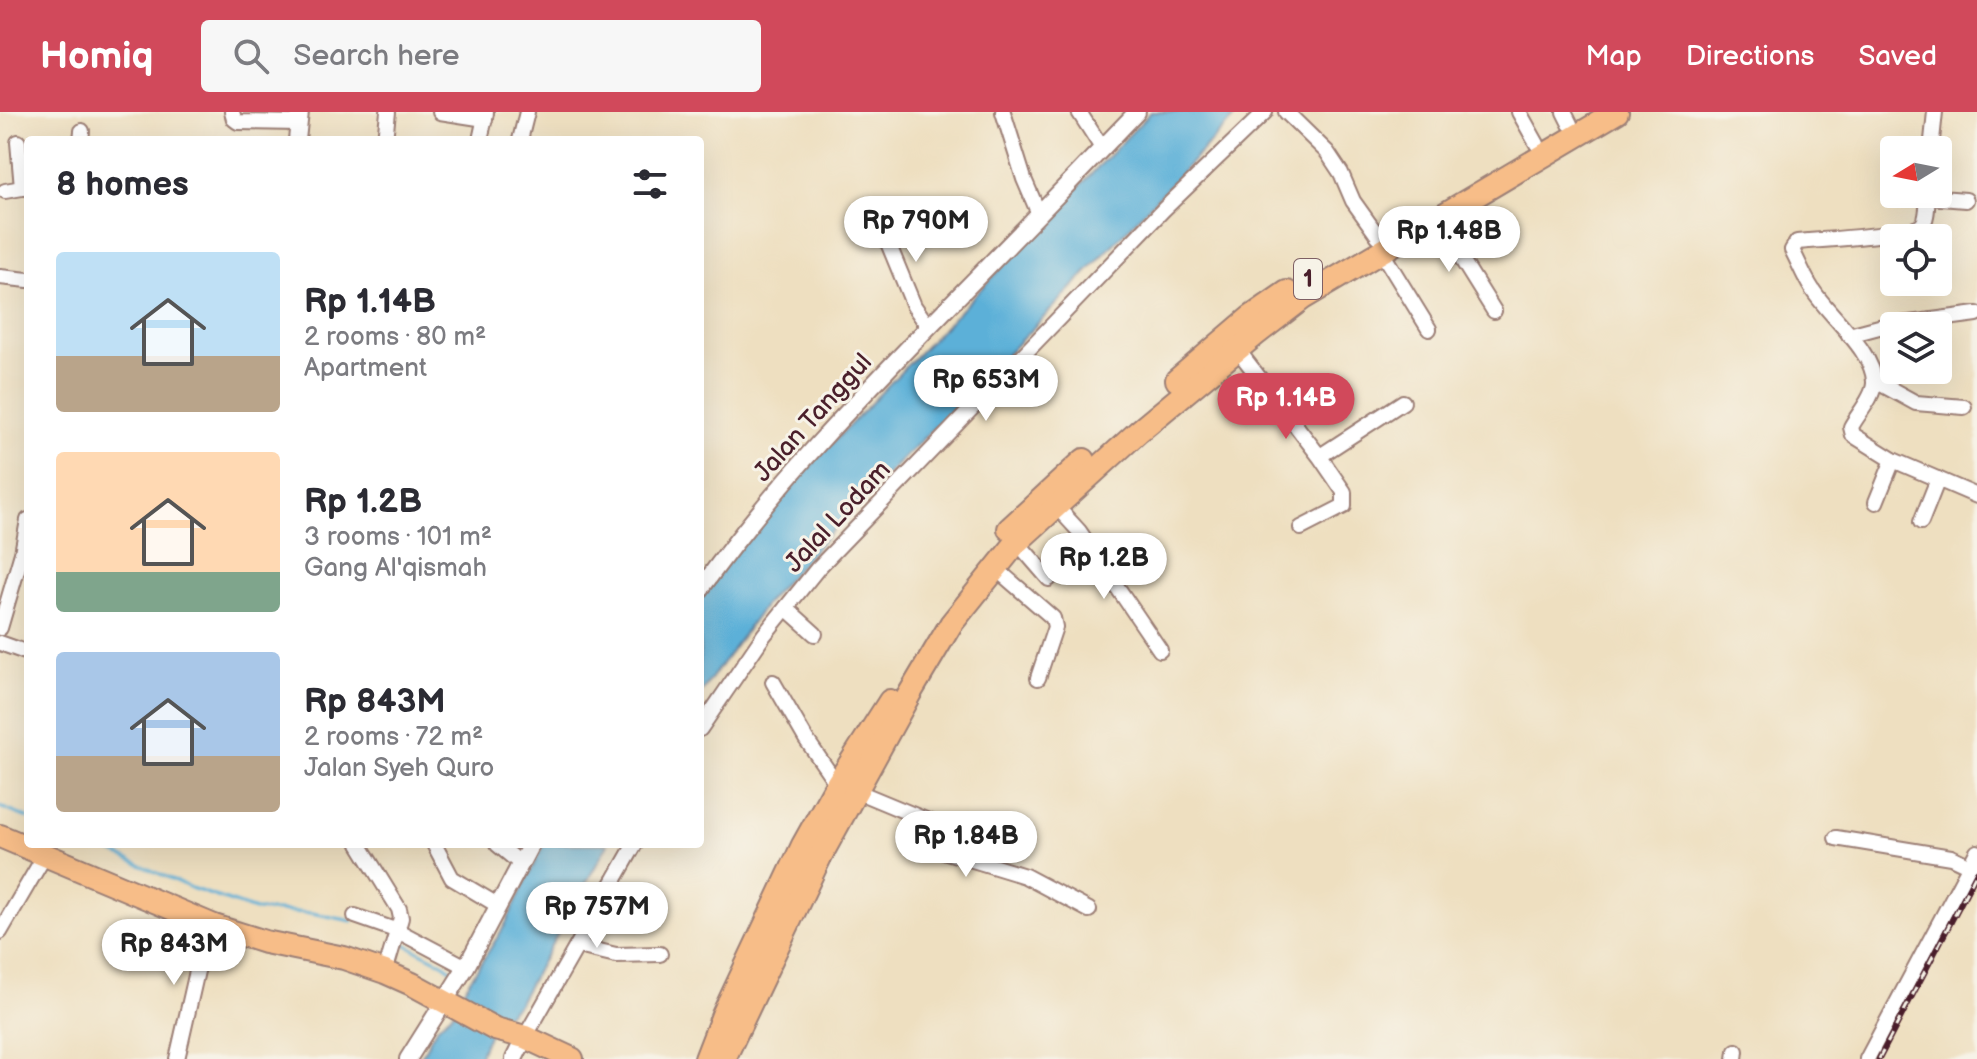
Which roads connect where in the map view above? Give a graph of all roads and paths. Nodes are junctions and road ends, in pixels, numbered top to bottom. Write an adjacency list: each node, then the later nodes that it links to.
1 (232, 112): 16 (street)
2 (388, 112): 17 (street)
3 (440, 112): 14 (street)
4 (1003, 112): 30 (street)
5 (1079, 112): 23 (street)
6 (1137, 112): 23 (street, Jalan Tanggul)
7 (1265, 112): 60 (street, Jalal Lodam)
8 (1286, 112): 34 (street)
9 (1519, 112): 22 (street)
10 (1591, 112): 15 (main road, 1)
11 (1617, 112): 32 (main road, 1)
12 (1935, 112): 20 (street)
13 (526, 113): 19 (street)
14 (486, 116): 18 (street)
15 (1567, 118): 22 (main road, 1)
16 (298, 125)
17 (385, 136)
18 (481, 136)
19 (521, 136)
20 (1932, 136)
21 (18, 142): 24 (street)
22 (1537, 144): 33 (main road, 1)
23 (1102, 148): 30 (street, Jalan Tanggul)
24 (24, 181)
25 (24, 188): 26 (street)
26 (5, 191)
27 (1952, 199): 28 (street)
28 (1966, 200)
29 (1926, 208): 41 (street)
30 (1039, 214): 39 (street, Jalan Tanggul)
31 (877, 216): 39 (street)
32 (1436, 218): 33 (main road, 1); 37 (street)
33 (1403, 230): 34 (main road, 1)
34 (1379, 243): 40 (street); 42 (main road, 1); 44 (main road, 1)
35 (0, 277): 36 (street)
36 (24, 280)
37 (1494, 311)
38 (1977, 314): 41 (street)
39 (928, 326): 59 (street, Jalan Tanggul)
40 (1429, 329)
41 (1849, 335): 43 (street)
42 (1237, 349): 44 (main road, 1); 47 (street)
43 (1874, 380): 46 (street); 48 (street)
44 (1185, 383): 50 (main road, 1)
45 (1403, 402): 47 (street)
46 (1964, 407)
47 (1320, 456): 54 (street)
48 (1893, 460): 49 (street); 52 (street)
49 (1938, 479): 51 (street); 53 (street)
50 (1055, 496): 55 (main road, 1); 64 (street); 69 (main road, 1)
51 (1977, 496)
52 (1876, 502)
53 (1921, 522)
54 (1301, 528)
55 (1017, 542): 57 (main road, 1); 58 (street)
56 (24, 557): 61 (street)
57 (994, 567): 66 (street); 69 (main road, 1)
58 (1049, 579)
59 (704, 585)
60 (786, 608): 62 (street); 68 (street, Jalal Lodam)
61 (0, 628)
62 (815, 634)
63 (0, 643): 65 (street)
64 (1160, 650)
65 (24, 652)
66 (1038, 678)
67 (773, 682): 69 (street)
68 (704, 723)
69 (847, 788): 84 (street); 99 (main road, 1); 100 (main road, 1)
70 (0, 836): 72 (main road)
71 (1836, 838): 82 (street)
72 (24, 846)
73 (28, 848): 80 (main road)
74 (361, 848): 88 (street)
75 (436, 848): 83 (street)
76 (502, 848): 81 (street)
77 (529, 848): 81 (street)
78 (633, 848): 89 (street)
79 (1977, 852): 82 (street)
80 (45, 855): 86 (main road); 87 (street)
81 (520, 863): 83 (street)
82 (1970, 866): 101 (street)
83 (499, 906): 92 (street)
84 (1089, 910)
85 (355, 916): 88 (street)
86 (214, 926): 91 (main road); 95 (street)
87 (0, 932)
88 (396, 936): 91 (street); 92 (street)
89 (578, 946): 90 (street); 94 (street)
90 (660, 954)
91 (385, 972): 93 (main road)
92 (462, 972): 93 (street)
93 (446, 1003): 94 (main road); 96 (street)
94 (511, 1041): 97 (main road); 98 (main road)
95 (177, 1059)
96 (408, 1059)
97 (546, 1059)
98 (572, 1059)
99 (706, 1059)
100 (724, 1059)
101 (1867, 1059)

